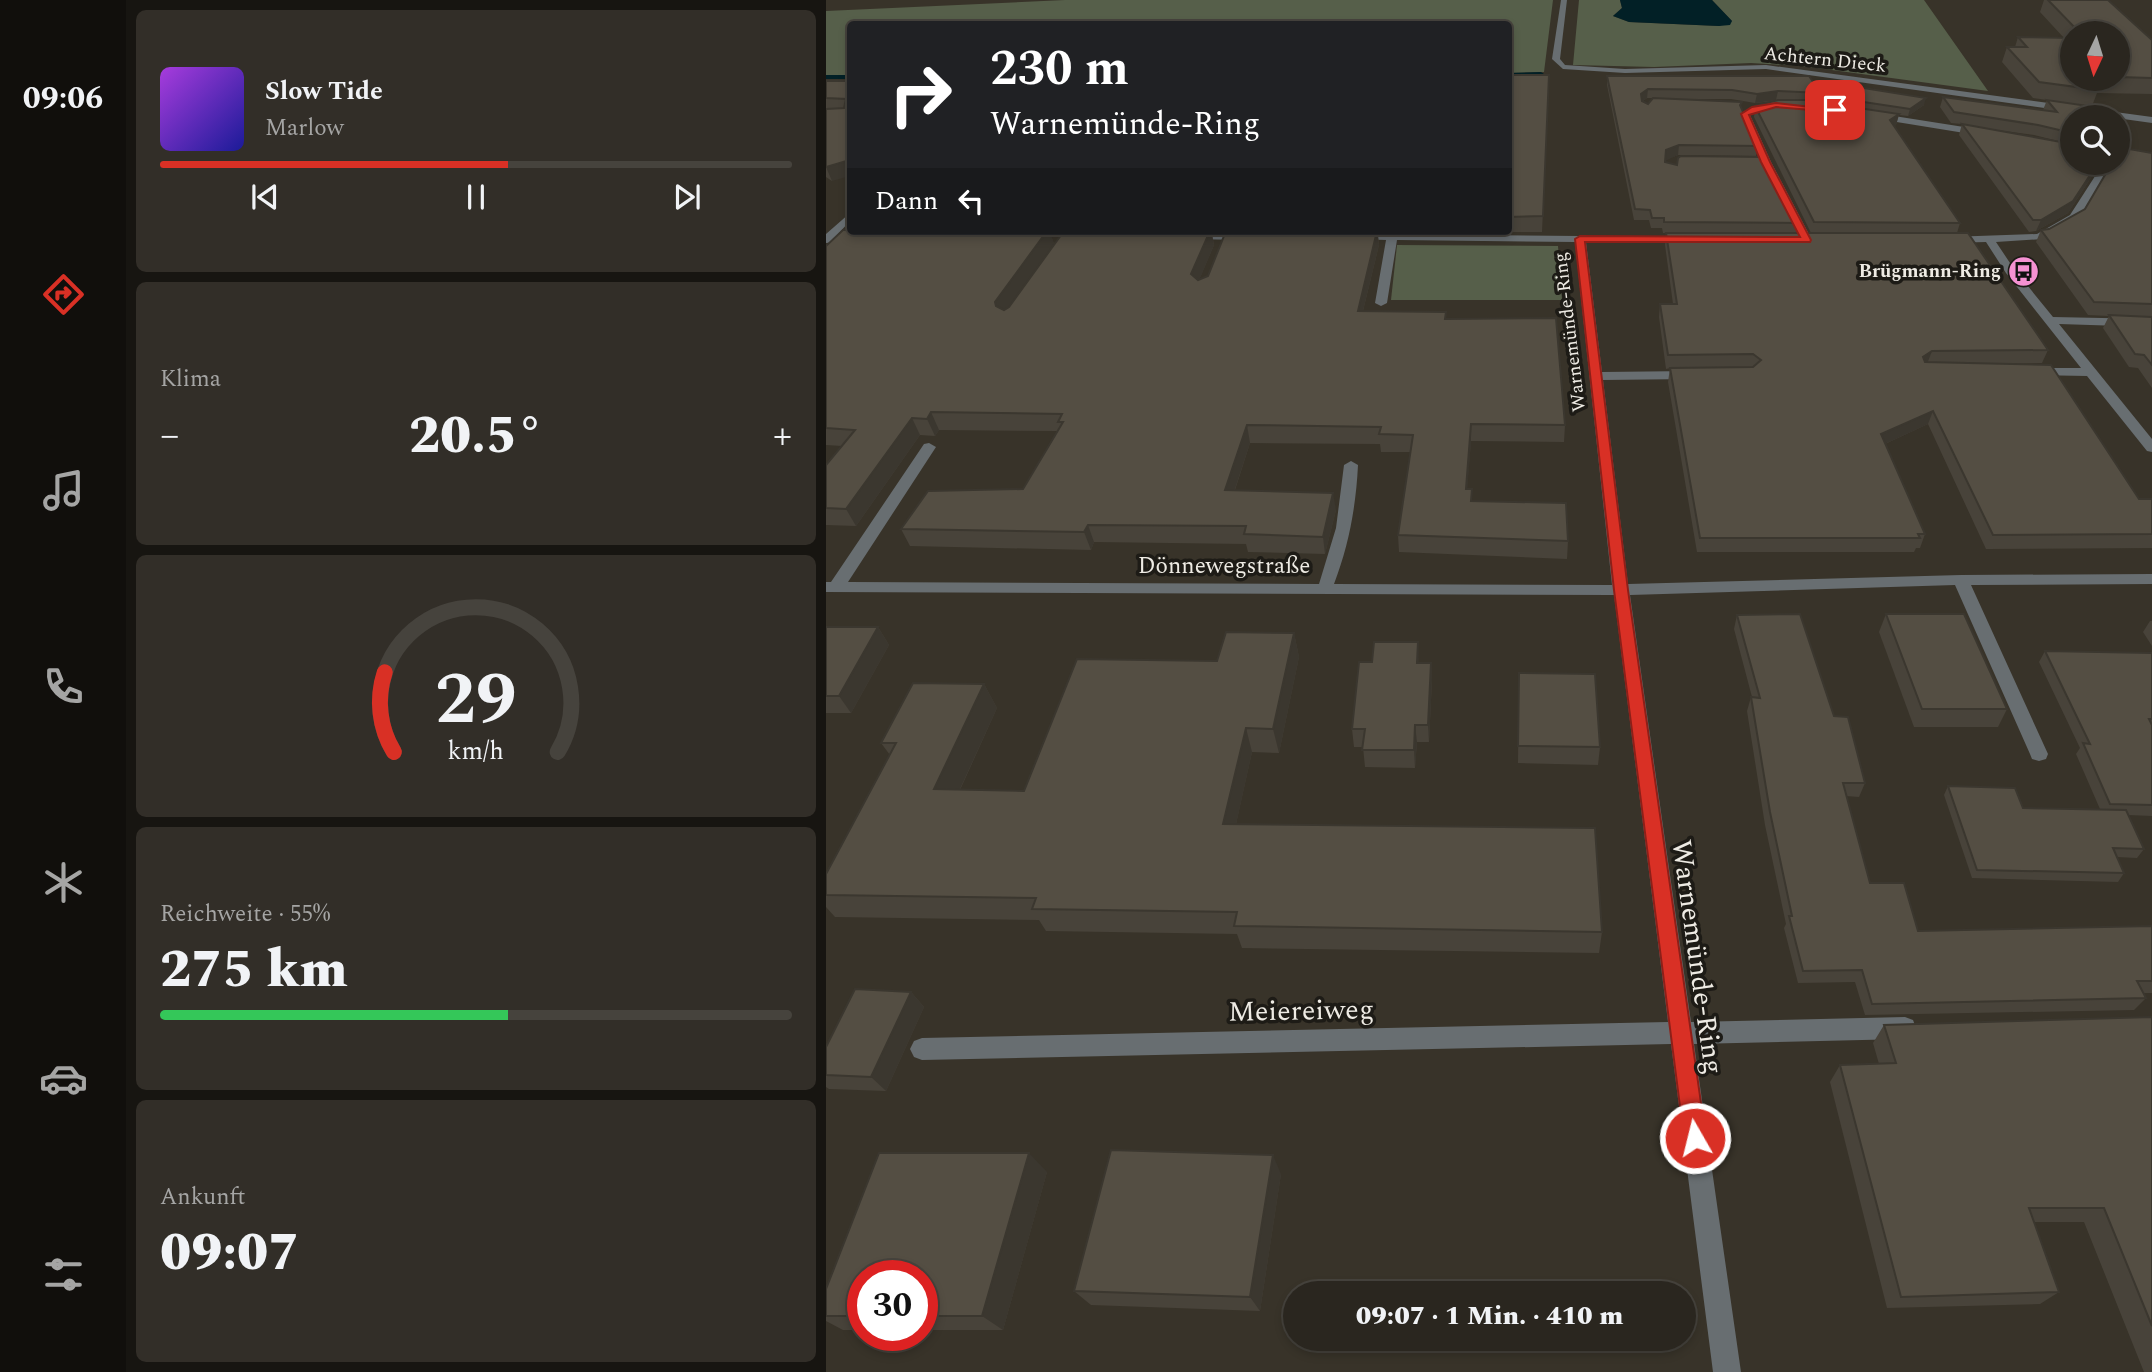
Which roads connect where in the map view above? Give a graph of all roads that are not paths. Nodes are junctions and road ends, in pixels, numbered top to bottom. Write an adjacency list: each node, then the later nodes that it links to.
1 (1564, 0): 6 (street, Achtern Dieck)
2 (1790, 105): 4 (street)
3 (1743, 106): 4 (street)
4 (1755, 108): 9 (street)
5 (1861, 114): 7 (street)
6 (2152, 120)
7 (1994, 135)
8 (1752, 162): 9 (street)
9 (1766, 162): 23 (street)
10 (2101, 175): 25 (street)
11 (847, 219): 20 (street)
12 (1449, 235): 17 (street)
13 (1498, 235): 21 (street)
14 (1183, 237): 19 (street)
15 (1260, 237): 19 (street)
16 (1339, 237): 17 (street)
17 (1392, 237): 26 (street)
18 (868, 238): 20 (street)
19 (1229, 238)
20 (827, 239)
21 (1580, 239): 22 (street, Warnemünde-Ring); 32 (street, Warnemünde-Ring)
22 (1702, 239)
23 (1780, 239)
24 (1925, 240): 25 (street)
25 (1990, 240): 27 (street)
26 (1381, 303)
27 (2050, 320): 28 (street); 30 (street)
28 (2152, 323)
29 (2023, 372): 30 (street)
30 (2092, 372): 34 (street)
31 (1708, 375): 32 (street)
32 (1596, 376): 40 (street, Warnemünde-Ring)
33 (929, 447): 38 (street)
34 (2152, 449)
35 (1352, 465): 39 (street)
36 (2152, 579): 37 (street)
37 (1961, 580): 40 (street); 41 (street)
38 (829, 587): 39 (street, Dönnewegstraße)
39 (1324, 590): 40 (street, Dönnewegstraße)
40 (1621, 590): 43 (street, Warnemünde-Ring)
41 (2039, 754)
42 (1930, 1028): 43 (street, Meiereiweg)
43 (1681, 1033): 44 (street, Meiereiweg); 45 (street, Warnemünde-Ring)
44 (922, 1049)
45 (1727, 1372)

